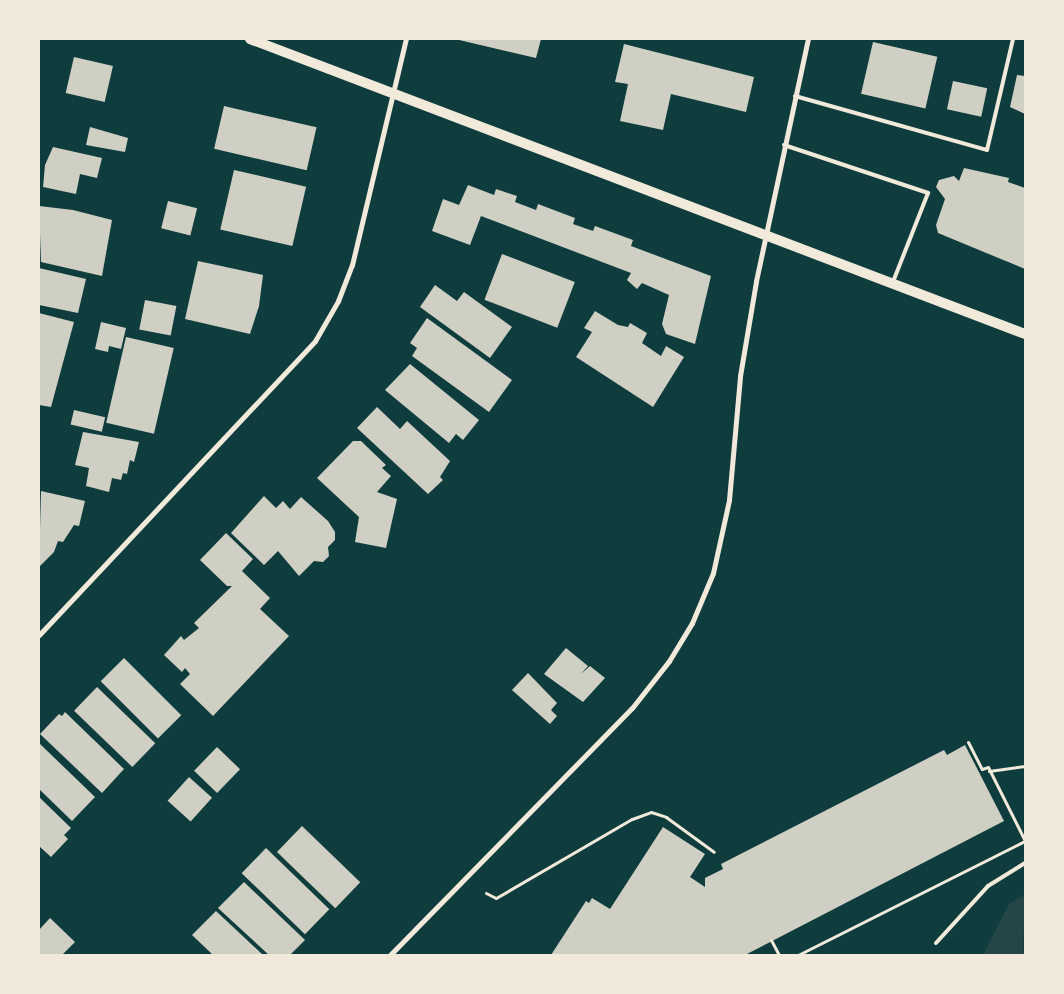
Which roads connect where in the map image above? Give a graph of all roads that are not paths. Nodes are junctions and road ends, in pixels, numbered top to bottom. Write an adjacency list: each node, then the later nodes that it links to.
1 (250, 39): 5 (main road)
2 (406, 39): 5 (street)
3 (808, 39): 6 (street)
4 (1013, 39): 6 (lane)
5 (393, 93): 8 (main road); 11 (street)
6 (795, 96): 7 (street)
7 (784, 144): 8 (street); 9 (lane)
8 (764, 236): 9 (main road); 14 (street)
9 (892, 284): 10 (main road)
10 (1025, 334)
11 (39, 635)
12 (1025, 863): 13 (lane)
13 (936, 943)
14 (390, 955)

